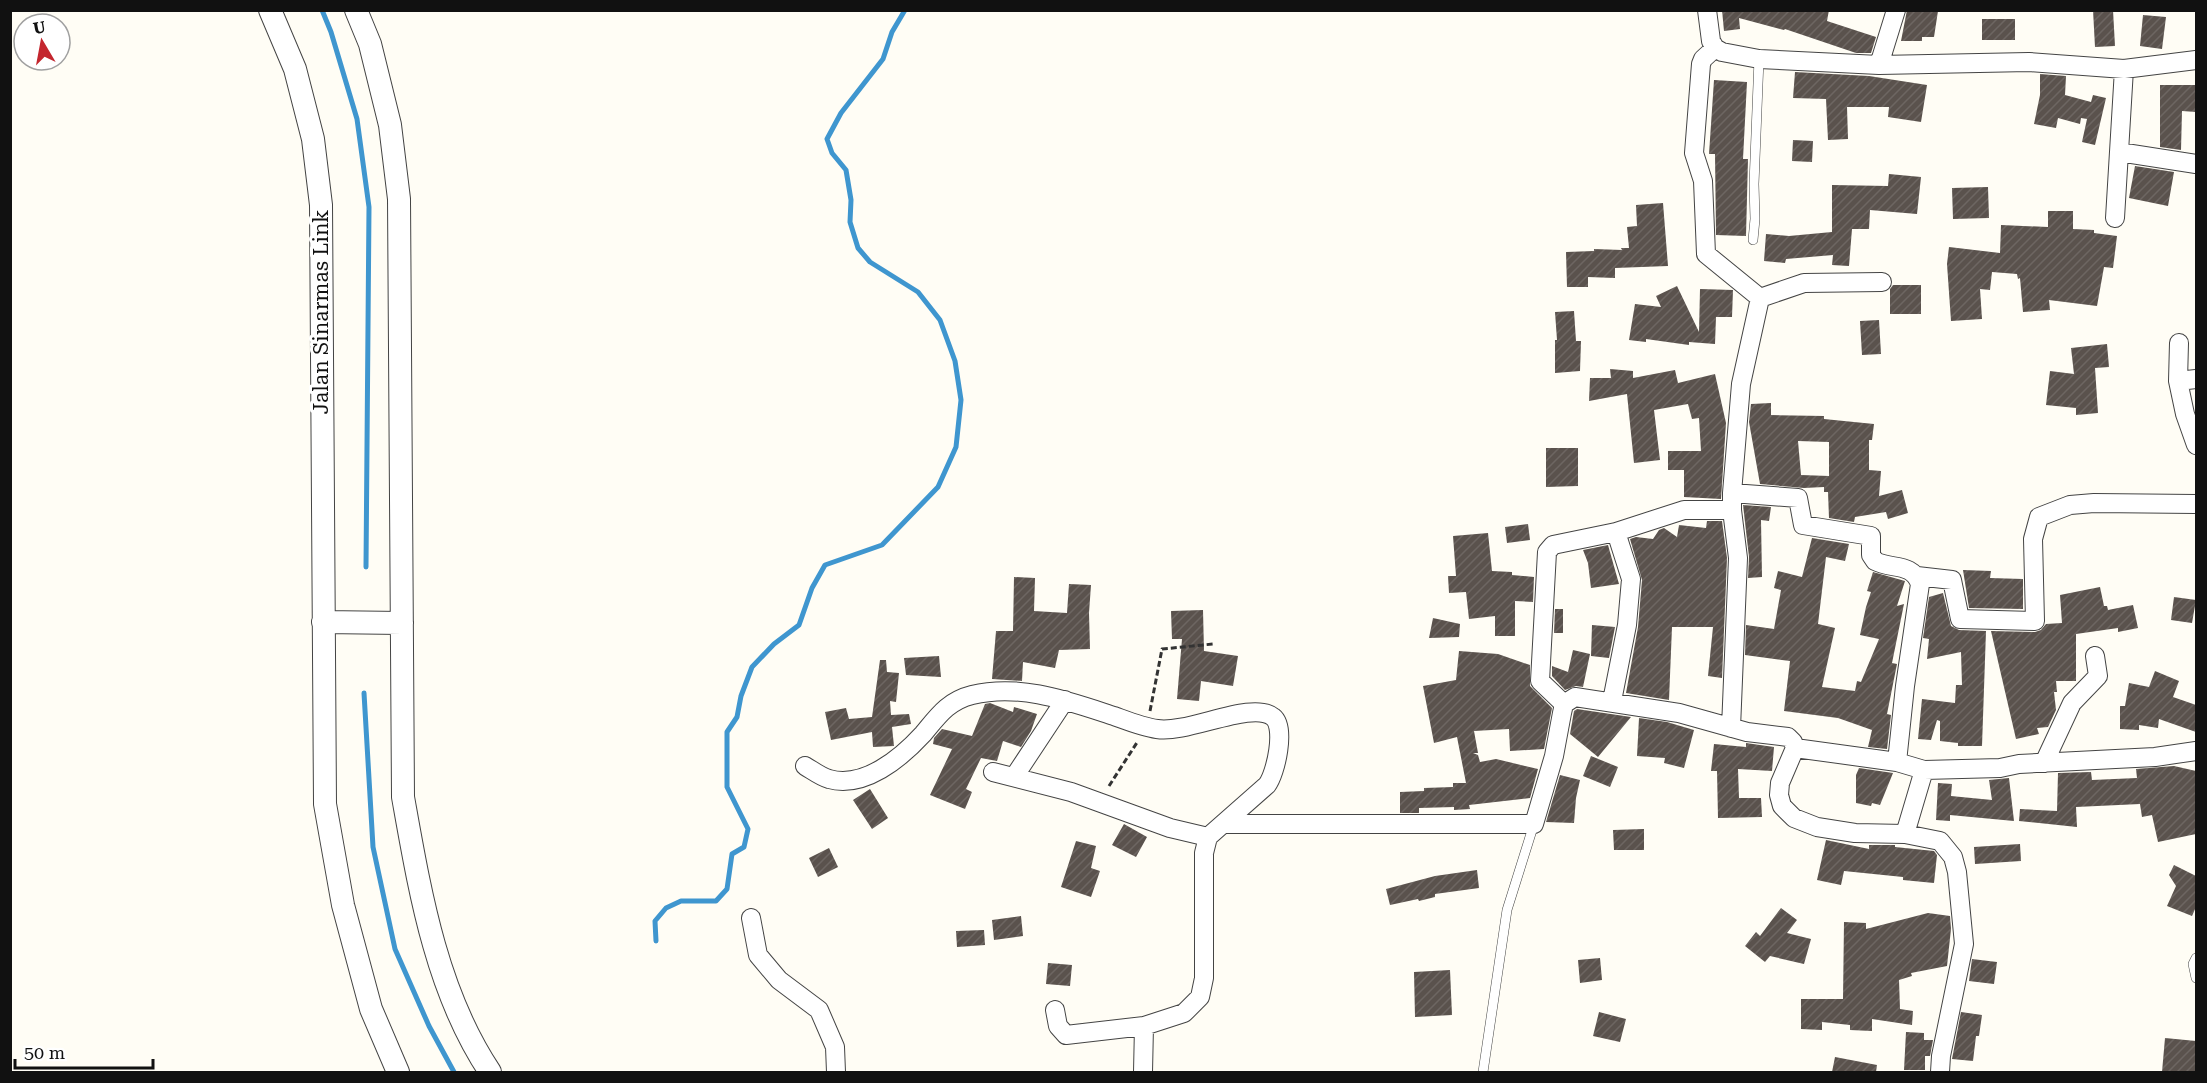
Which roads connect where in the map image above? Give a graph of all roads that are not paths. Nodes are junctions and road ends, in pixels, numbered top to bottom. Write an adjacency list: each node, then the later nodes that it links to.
1 (270, 10): 24 (street, Jalan Sinarmas Link)
2 (356, 10): 25 (street)
3 (1707, 10): 5 (street)
4 (1896, 10): 8 (street)
5 (1715, 48): 6 (street); 15 (street)
6 (1758, 59): 8 (street); 13 (lane)
7 (2196, 60): 9 (street)
8 (1880, 65): 9 (street)
9 (2124, 69): 10 (street)
10 (2120, 152): 11 (street); 12 (street)
11 (2196, 164)
12 (2115, 218)
13 (1753, 240)
14 (1882, 282): 15 (street)
15 (1760, 298): 20 (street)
16 (2179, 343): 18 (street)
17 (2196, 379): 18 (street)
18 (2178, 381): 19 (street)
19 (2196, 446)
20 (1732, 501): 22 (street); 23 (street); 30 (street)
21 (2196, 504): 23 (street)
22 (1616, 532): 28 (street); 29 (street)
23 (1917, 576): 33 (street)
24 (323, 622): 25 (street); 48 (street, Jalan Sinarmas Link)
25 (402, 623): 49 (street)
26 (2095, 656): 34 (street)
27 (1065, 700): 35 (street); 38 (street); 39 (street)
28 (1611, 701): 29 (street); 30 (street)
29 (1564, 704): 40 (street)
30 (1731, 728): 31 (street)
31 (1796, 748): 33 (street); 41 (street)
32 (2196, 751): 34 (street)
33 (1897, 762): 36 (street)
34 (2044, 763): 36 (street)
35 (805, 766)
36 (1924, 770): 41 (street)
37 (993, 772): 38 (street)
38 (1014, 777): 42 (street)
39 (1224, 824): 40 (street); 42 (street)
40 (1534, 824): 52 (lane)
41 (1905, 834): 53 (street)
42 (1208, 837): 47 (street)
43 (751, 918): 50 (street)
44 (2196, 958): 45 (lane)
45 (2196, 978)
46 (1055, 1010): 47 (street)
47 (1144, 1026): 51 (street)
48 (399, 1072)
49 (490, 1072)
50 (836, 1072)
51 (1143, 1072)
52 (1483, 1072)
53 (1940, 1072)

